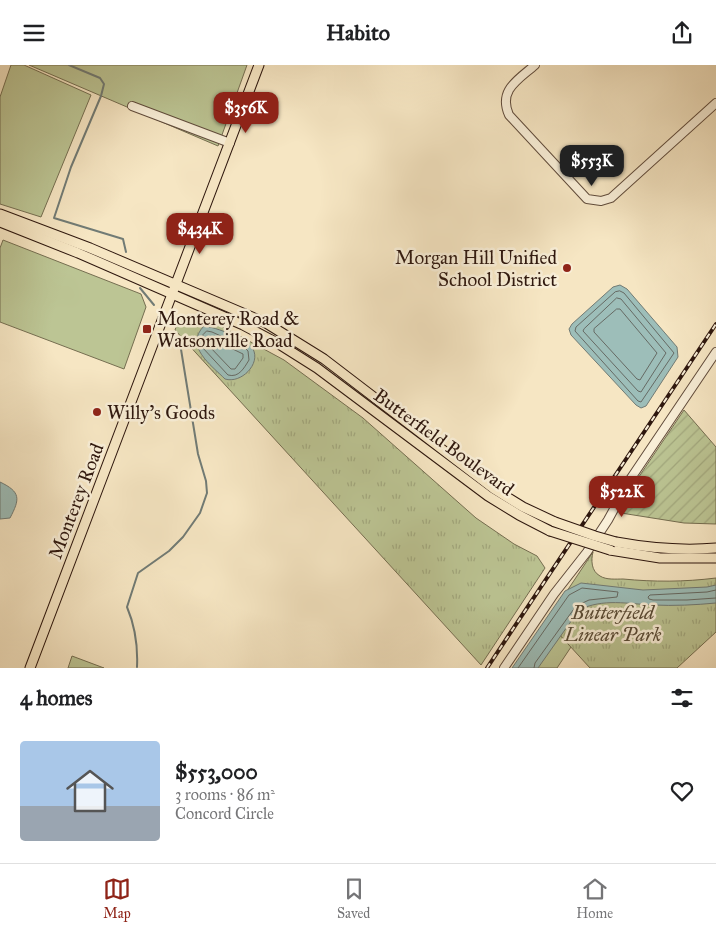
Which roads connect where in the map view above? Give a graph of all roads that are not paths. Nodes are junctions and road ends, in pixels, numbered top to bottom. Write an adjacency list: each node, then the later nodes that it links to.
1 (259, 65): 5 (main road, Monterey Road)
2 (535, 65): 3 (street)
3 (716, 103)
4 (132, 106): 5 (street)
5 (230, 143): 8 (main road, Monterey Road)
6 (0, 214): 8 (main road, Butterfield Boulevard)
7 (0, 222): 9 (main road, Butterfield Boulevard)
8 (177, 284): 9 (main road, Monterey Road); 11 (main road, Butterfield Boulevard, bridge)
9 (173, 295): 12 (main road, Butterfield Boulevard, bridge); 13 (main road, Monterey Road)
10 (716, 352): 14 (street)
11 (716, 547)
12 (716, 558)
13 (30, 668)
14 (504, 668)

